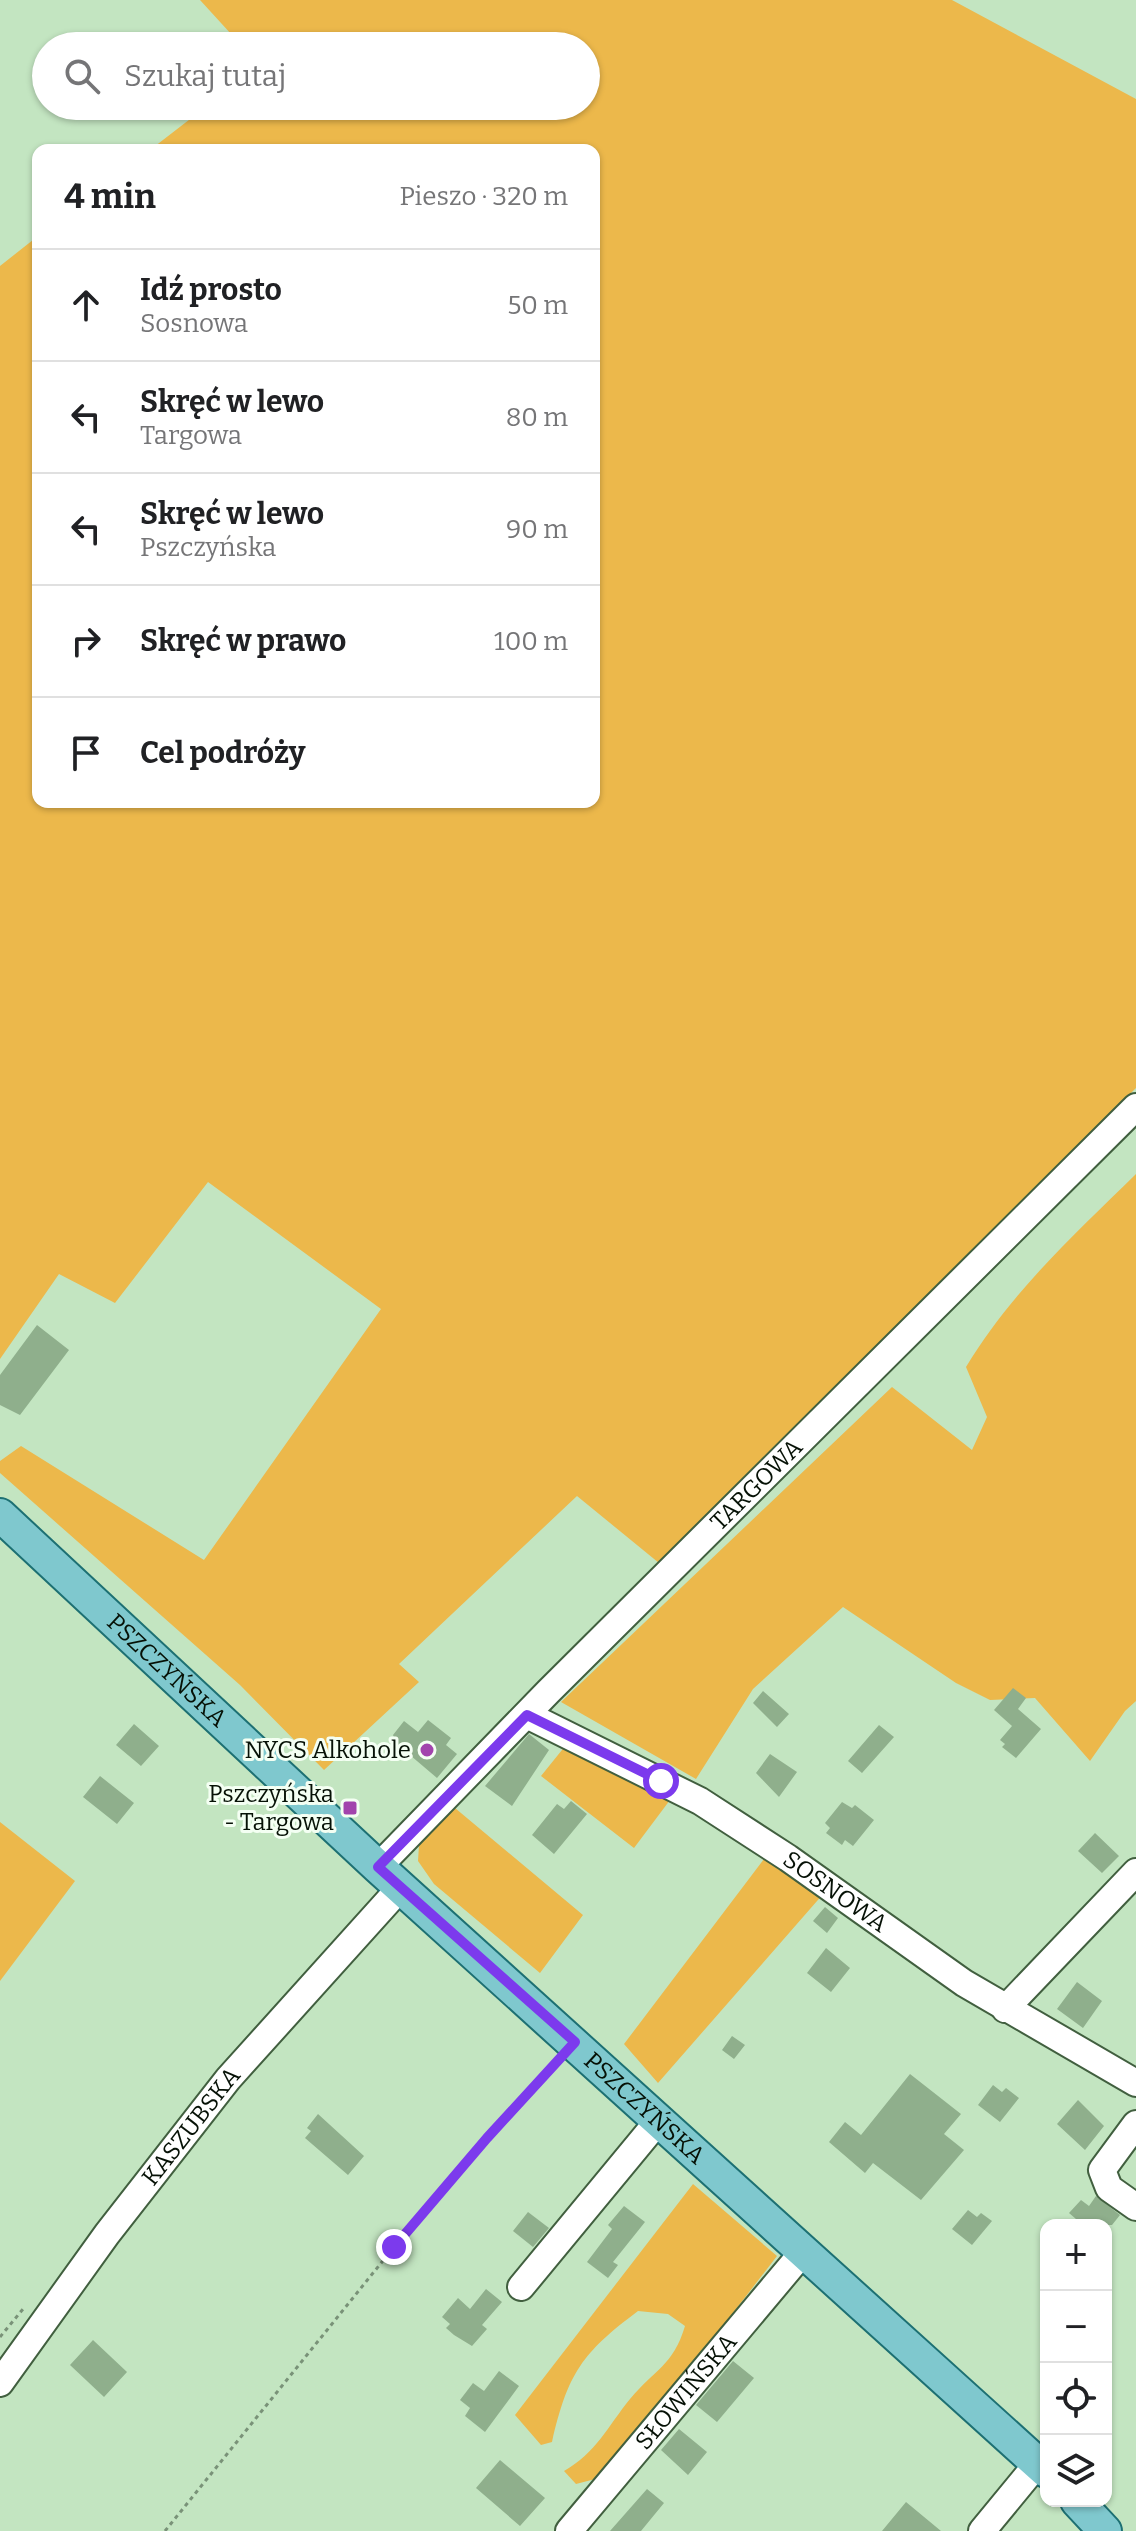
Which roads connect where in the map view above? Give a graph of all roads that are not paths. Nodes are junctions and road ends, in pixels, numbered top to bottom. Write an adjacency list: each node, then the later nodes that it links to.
1 (1136, 1107): 3 (street, TARGOWA)
2 (0, 1515): 5 (main road, PSZCZYŃSKA)
3 (527, 1715): 5 (street, TARGOWA); 6 (street, SOSNOWA)
4 (1136, 1872): 6 (street)
5 (390, 1877): 8 (main road, PSZCZYŃSKA); 13 (street, KASZUBSKA)
6 (1005, 2009): 7 (street, SOSNOWA)
7 (1136, 2083)
8 (659, 2120): 11 (main road, PSZCZYŃSKA); 12 (street)
9 (1136, 2124): 10 (street)
10 (1136, 2207)
11 (804, 2251): 14 (main road, PSZCZYŃSKA); 17 (street, SŁOWIŃSKA)
12 (521, 2287)
13 (0, 2383)
14 (1040, 2465)
15 (1040, 2469): 18 (street)
16 (1083, 2507): 19 (main road)
17 (569, 2531)
18 (982, 2531)
19 (1105, 2531)

